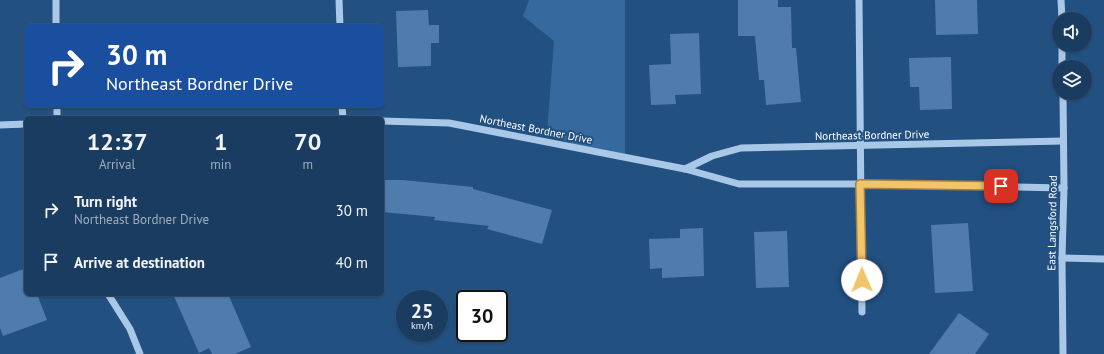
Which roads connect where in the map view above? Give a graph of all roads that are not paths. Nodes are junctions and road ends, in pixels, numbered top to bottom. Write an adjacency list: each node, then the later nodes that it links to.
1 (56, 0): 6 (street)
2 (339, 0): 7 (street)
3 (859, 0): 13 (street)
4 (1062, 0): 5 (street)
5 (1062, 12)
6 (56, 24)
7 (340, 24)
8 (1062, 100): 12 (street, East Langsford Road)
9 (384, 121): 14 (street, Northeast Bordner Drive)
10 (24, 124): 11 (street)
11 (0, 125)
12 (1063, 141): 13 (street, Northeast Bordner Drive); 16 (street, East Langsford Road)
13 (860, 146): 14 (street, Northeast Bordner Drive); 15 (street)
14 (685, 169): 15 (street, Northeast Bordner Drive)
15 (860, 184): 16 (street, Northeast Bordner Drive); 20 (street)
16 (1064, 188): 17 (street, East Langsford Road)
17 (1062, 258): 18 (street); 22 (street, East Langsford Road)
18 (1104, 259)
19 (109, 296): 21 (street)
20 (862, 312)
21 (140, 354)
22 (1063, 354)

